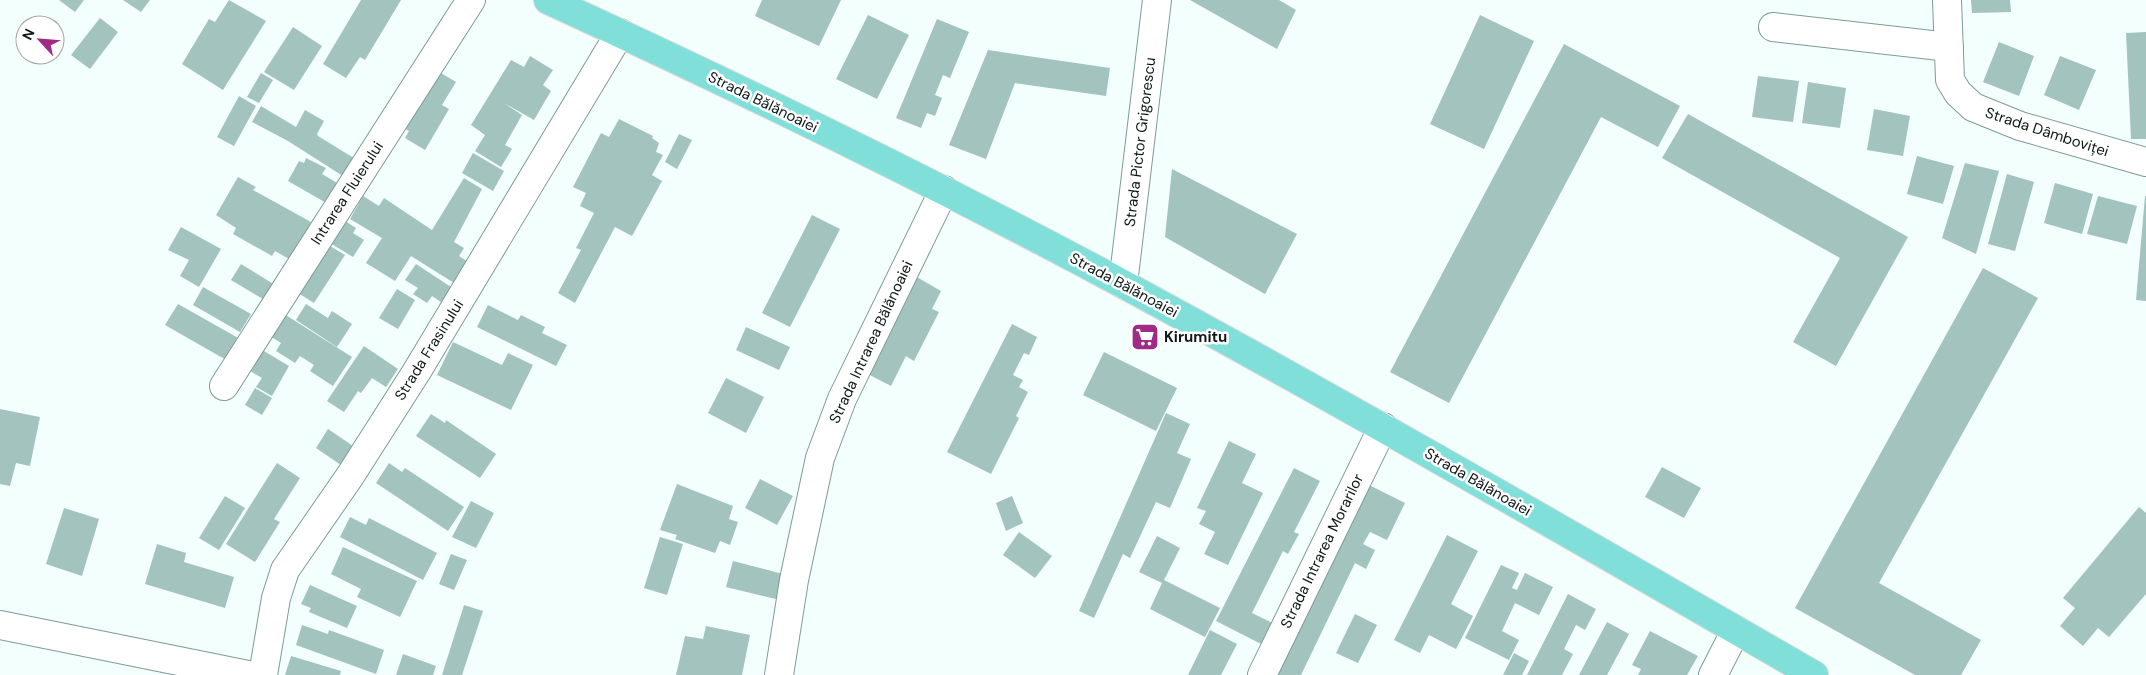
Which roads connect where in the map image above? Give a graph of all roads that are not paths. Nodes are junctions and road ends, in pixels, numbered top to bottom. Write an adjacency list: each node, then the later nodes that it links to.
1 (471, 0): 11 (street, Intrarea Fluierului)
2 (548, 0): 6 (main road, Strada Bălănoaiei)
3 (1157, 0): 10 (street, Strada Pictor Grigorescu)
4 (1947, 0): 7 (street, Strada Dâmboviței)
5 (1774, 27): 7 (street)
6 (620, 33): 9 (main road, Strada Bălănoaiei); 16 (street, Strada Frasinului)
7 (1949, 47): 8 (street, Strada Dâmboviței)
8 (2146, 162)
9 (944, 190): 10 (main road, Strada Bălănoaiei); 17 (street, Strada Intrarea Bălănoaiei)
10 (1123, 284): 12 (main road, Strada Bălănoaiei)
11 (224, 386)
12 (1383, 427): 14 (main road, Strada Bălănoaiei); 18 (street, Strada Intrarea Morarilor)
13 (0, 626): 15 (street)
14 (1736, 630): 19 (street); 20 (main road, Strada Bălănoaiei)
15 (248, 675)
16 (263, 675)
17 (779, 675)
18 (1262, 675)
19 (1713, 675)
20 (1814, 675)

